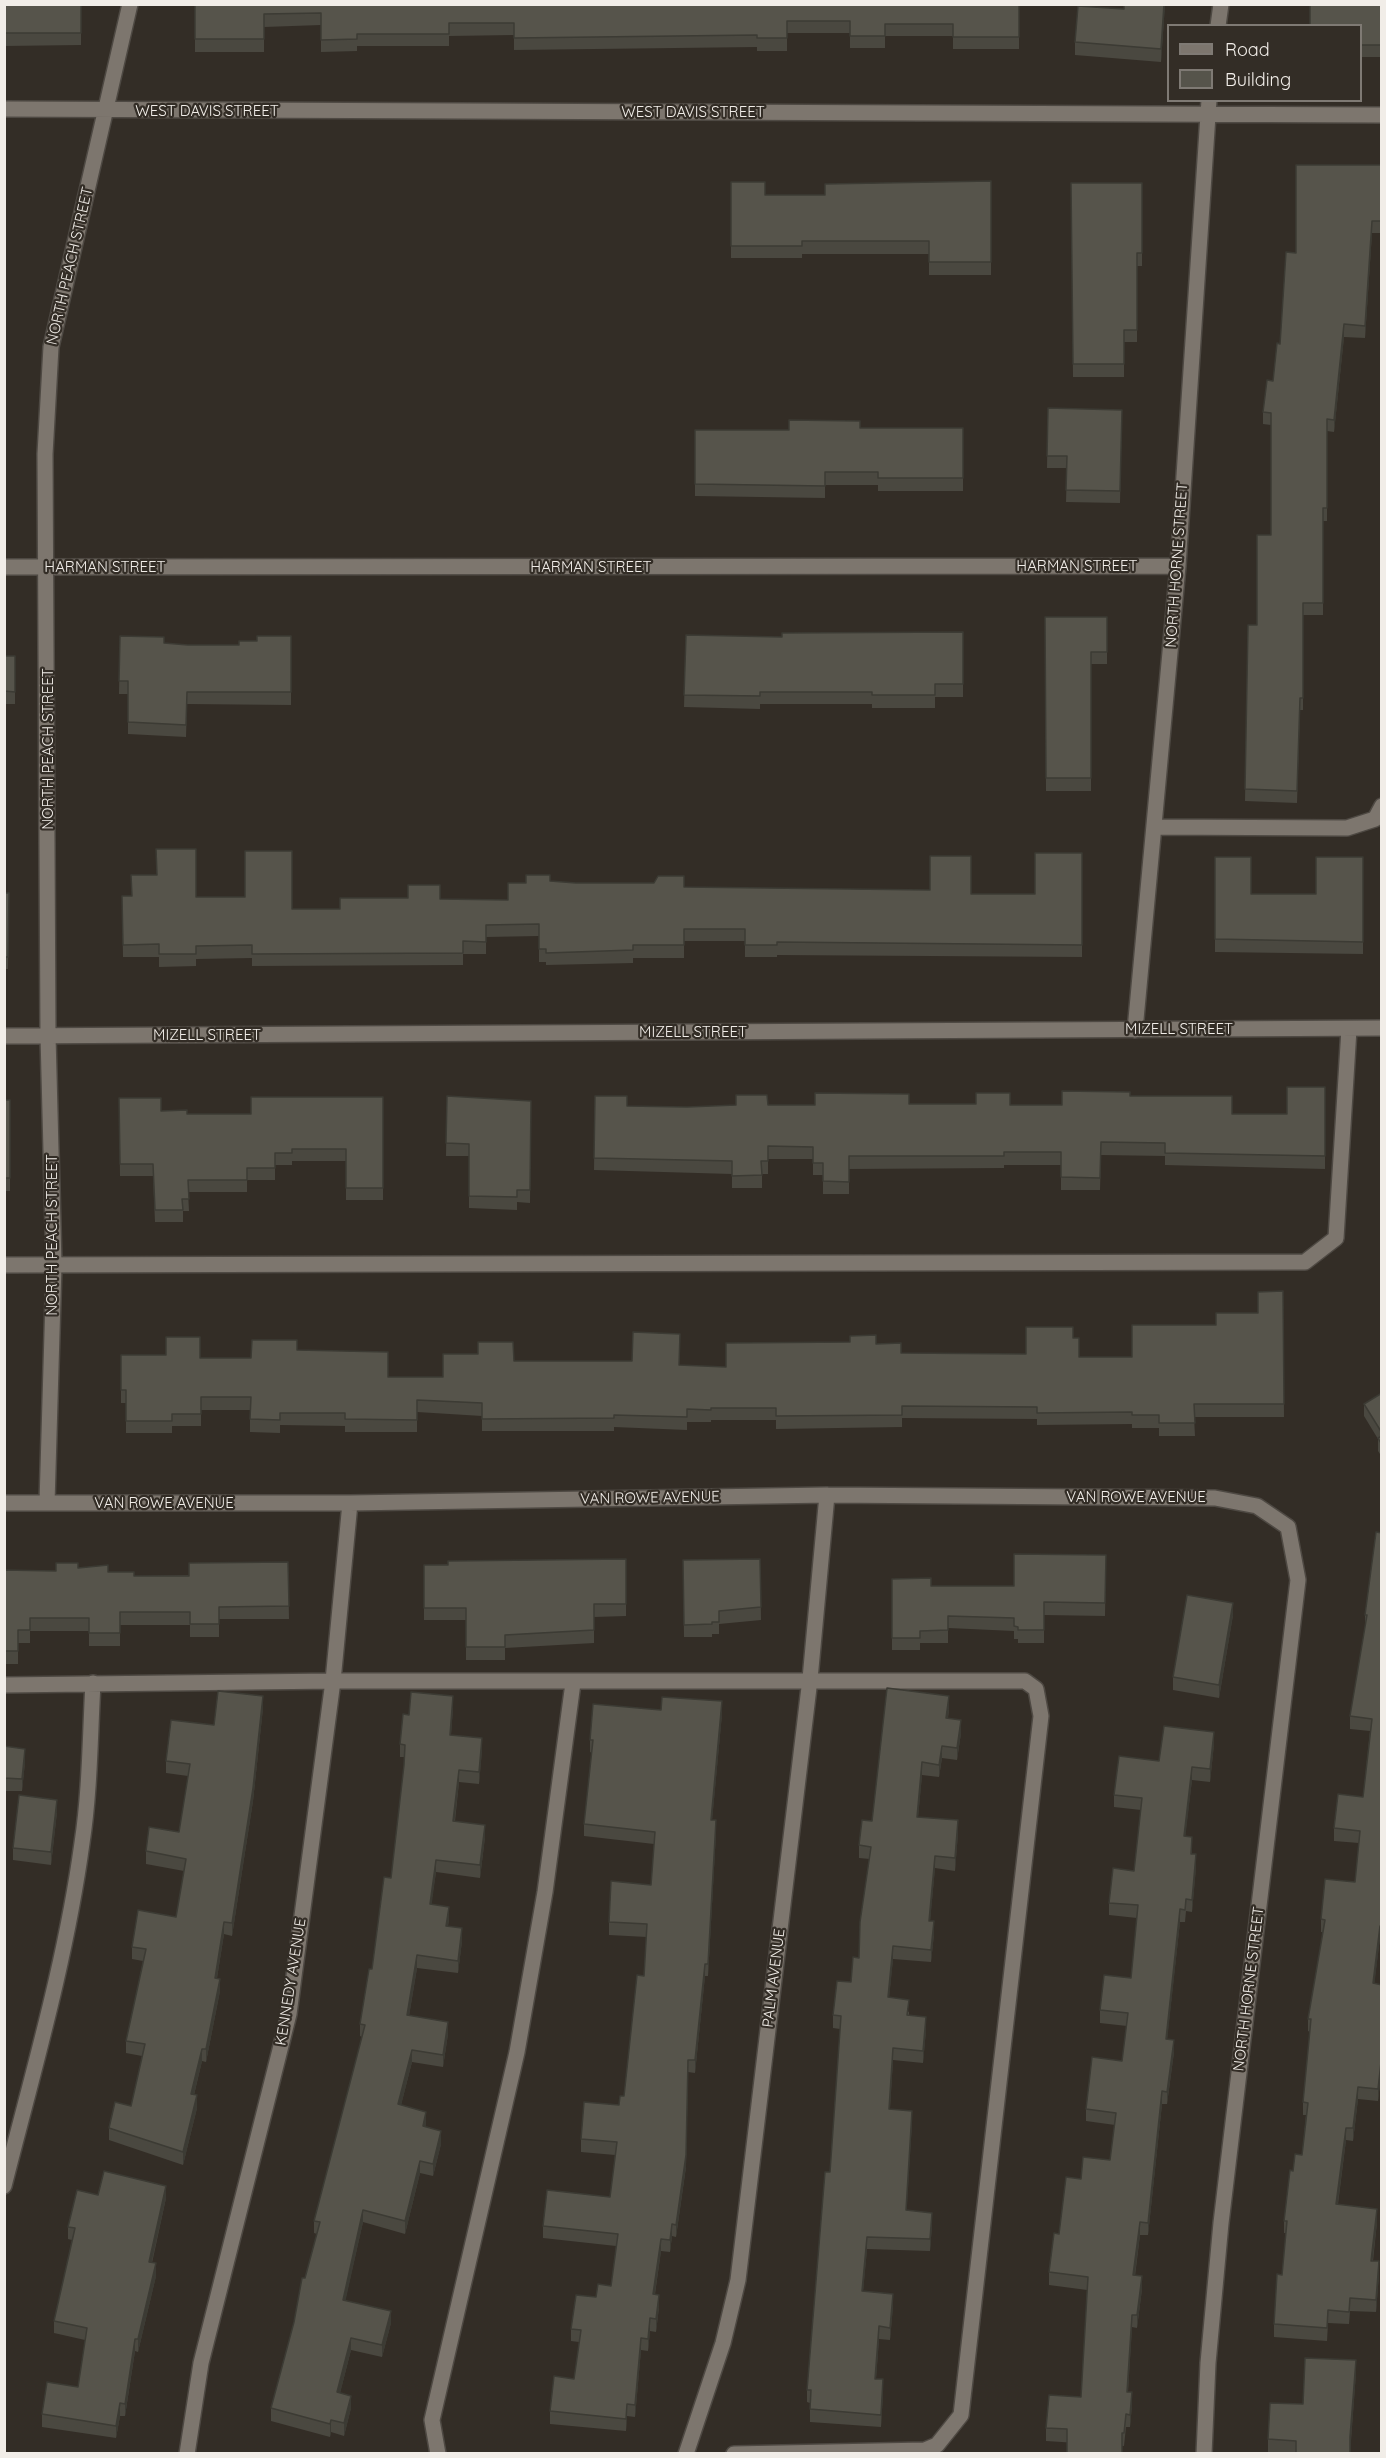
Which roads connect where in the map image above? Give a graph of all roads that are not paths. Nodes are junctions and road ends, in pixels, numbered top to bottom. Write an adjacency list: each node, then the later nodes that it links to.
1 (130, 4): 6 (street, NORTH PEACH STREET)
2 (1221, 4): 3 (street)
3 (1218, 24)
4 (1209, 107): 6 (street, WEST DAVIS STREET); 7 (street, WEST DAVIS STREET); 8 (street, NORTH HORNE STREET)
5 (4, 109): 6 (street, WEST DAVIS STREET)
6 (106, 111): 10 (street, NORTH PEACH STREET)
7 (1382, 115)
8 (1178, 566): 10 (street, HARMAN STREET); 12 (street, NORTH HORNE STREET)
9 (4, 567): 10 (street, HARMAN STREET)
10 (48, 567): 17 (street, NORTH PEACH STREET)
11 (1382, 806): 12 (street)
12 (1155, 827): 15 (street, NORTH HORNE STREET)
13 (1382, 1028): 14 (street, MIZELL STREET)
14 (1349, 1029): 15 (street, MIZELL STREET); 19 (street)
15 (1135, 1030): 17 (street, MIZELL STREET)
16 (4, 1036): 17 (street, MIZELL STREET)
17 (48, 1036): 19 (street, NORTH PEACH STREET)
18 (4, 1265): 19 (street)
19 (54, 1265): 22 (street, NORTH PEACH STREET)
20 (828, 1496): 23 (street, VAN ROWE AVENUE); 24 (street, VAN ROWE AVENUE); 25 (street, PALM AVENUE)
21 (4, 1503): 22 (street, VAN ROWE AVENUE)
22 (47, 1503): 23 (street, VAN ROWE AVENUE)
23 (350, 1503): 26 (street, KENNEDY AVENUE)
24 (1288, 1527): 35 (street, NORTH HORNE STREET)
25 (810, 1679): 28 (street); 33 (street, PALM AVENUE); 34 (street)
26 (333, 1681): 27 (street); 28 (street); 31 (street, KENNEDY AVENUE)
27 (93, 1683): 29 (street); 30 (street)
28 (573, 1683): 32 (street)
29 (4, 1685)
30 (4, 2186)
31 (187, 2454)
32 (438, 2454)
33 (686, 2454)
34 (734, 2454)
35 (1204, 2454)

